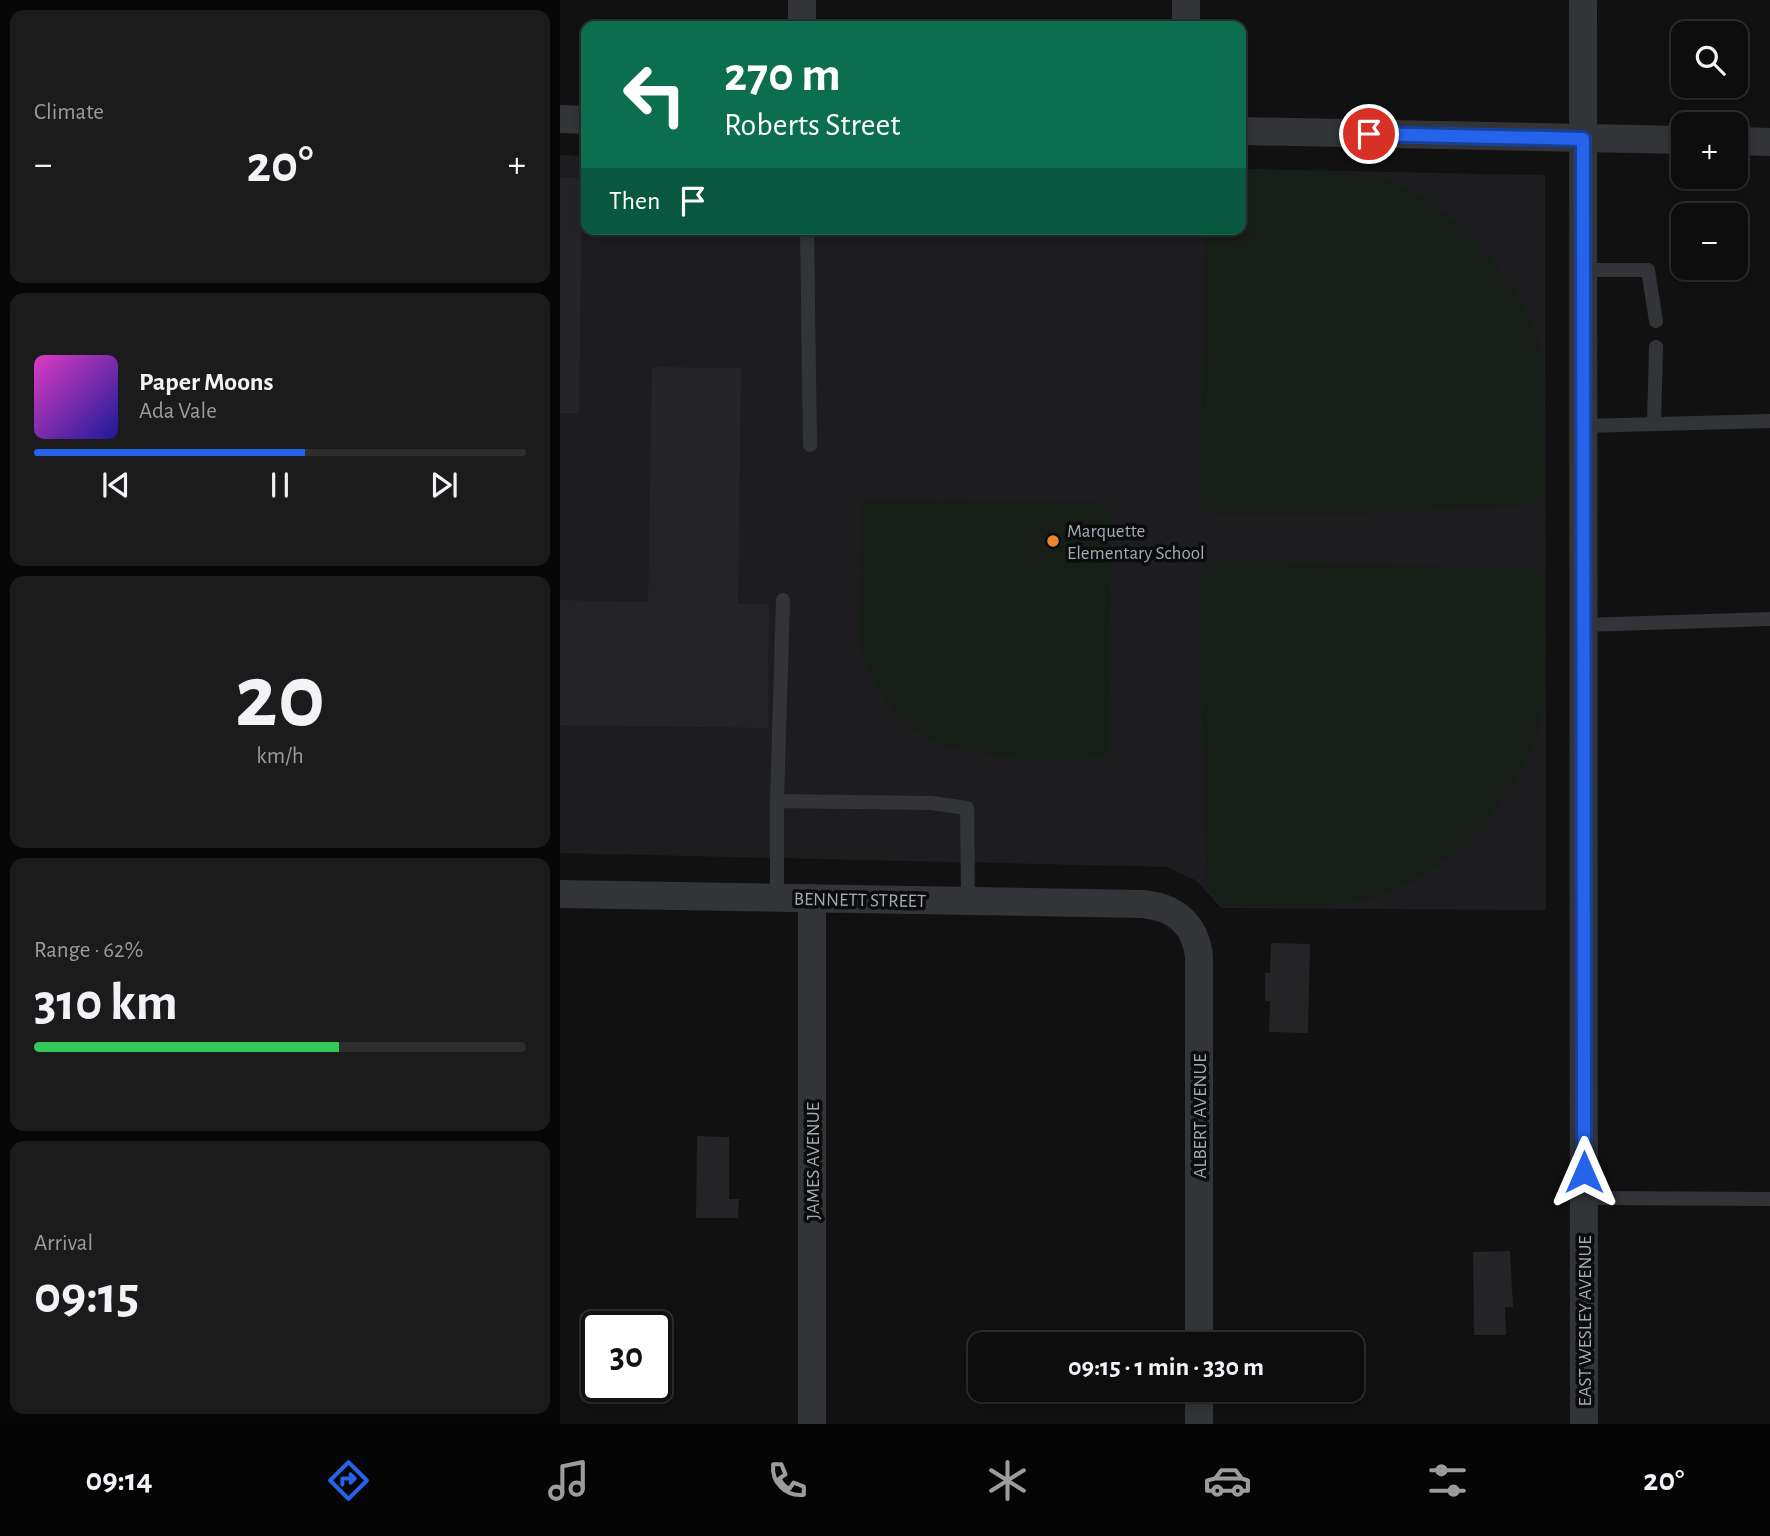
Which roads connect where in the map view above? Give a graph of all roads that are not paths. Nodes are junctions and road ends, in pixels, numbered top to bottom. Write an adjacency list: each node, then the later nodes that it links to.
1 (802, 0): 4 (street)
2 (1186, 0): 5 (street)
3 (1583, 0): 9 (street, EAST WESLEY AVENUE)
4 (802, 21)
5 (1186, 21)
6 (560, 119): 7 (street)
7 (581, 120)
8 (1246, 131): 9 (street)
9 (1583, 139): 10 (street); 14 (street, EAST WESLEY AVENUE)
10 (1671, 140)
11 (1748, 141): 12 (street)
12 (1770, 142)
13 (807, 235): 20 (lane)
14 (1584, 270): 15 (lane); 19 (street, EAST WESLEY AVENUE)
15 (1656, 321)
16 (1656, 347): 18 (lane)
17 (1770, 421): 18 (lane)
18 (1654, 424): 19 (lane)
19 (1584, 426): 23 (street, EAST WESLEY AVENUE)
20 (810, 445)
21 (783, 600): 24 (lane)
22 (1770, 619): 23 (lane)
23 (1584, 625): 30 (street, EAST WESLEY AVENUE)
24 (777, 801): 26 (lane); 28 (lane)
25 (560, 894): 26 (street, BENNETT STREET)
26 (777, 897): 27 (street, BENNETT STREET)
27 (812, 898): 28 (street, BENNETT STREET); 34 (street, JAMES AVENUE)
28 (968, 901): 29 (street, BENNETT STREET)
29 (1160, 906): 32 (street, ALBERT AVENUE)
30 (1584, 1198): 31 (lane); 36 (street, EAST WESLEY AVENUE)
31 (1770, 1199)
32 (1199, 1332)
33 (1199, 1402): 35 (street)
34 (812, 1424)
35 (1199, 1424)
36 (1584, 1424)

